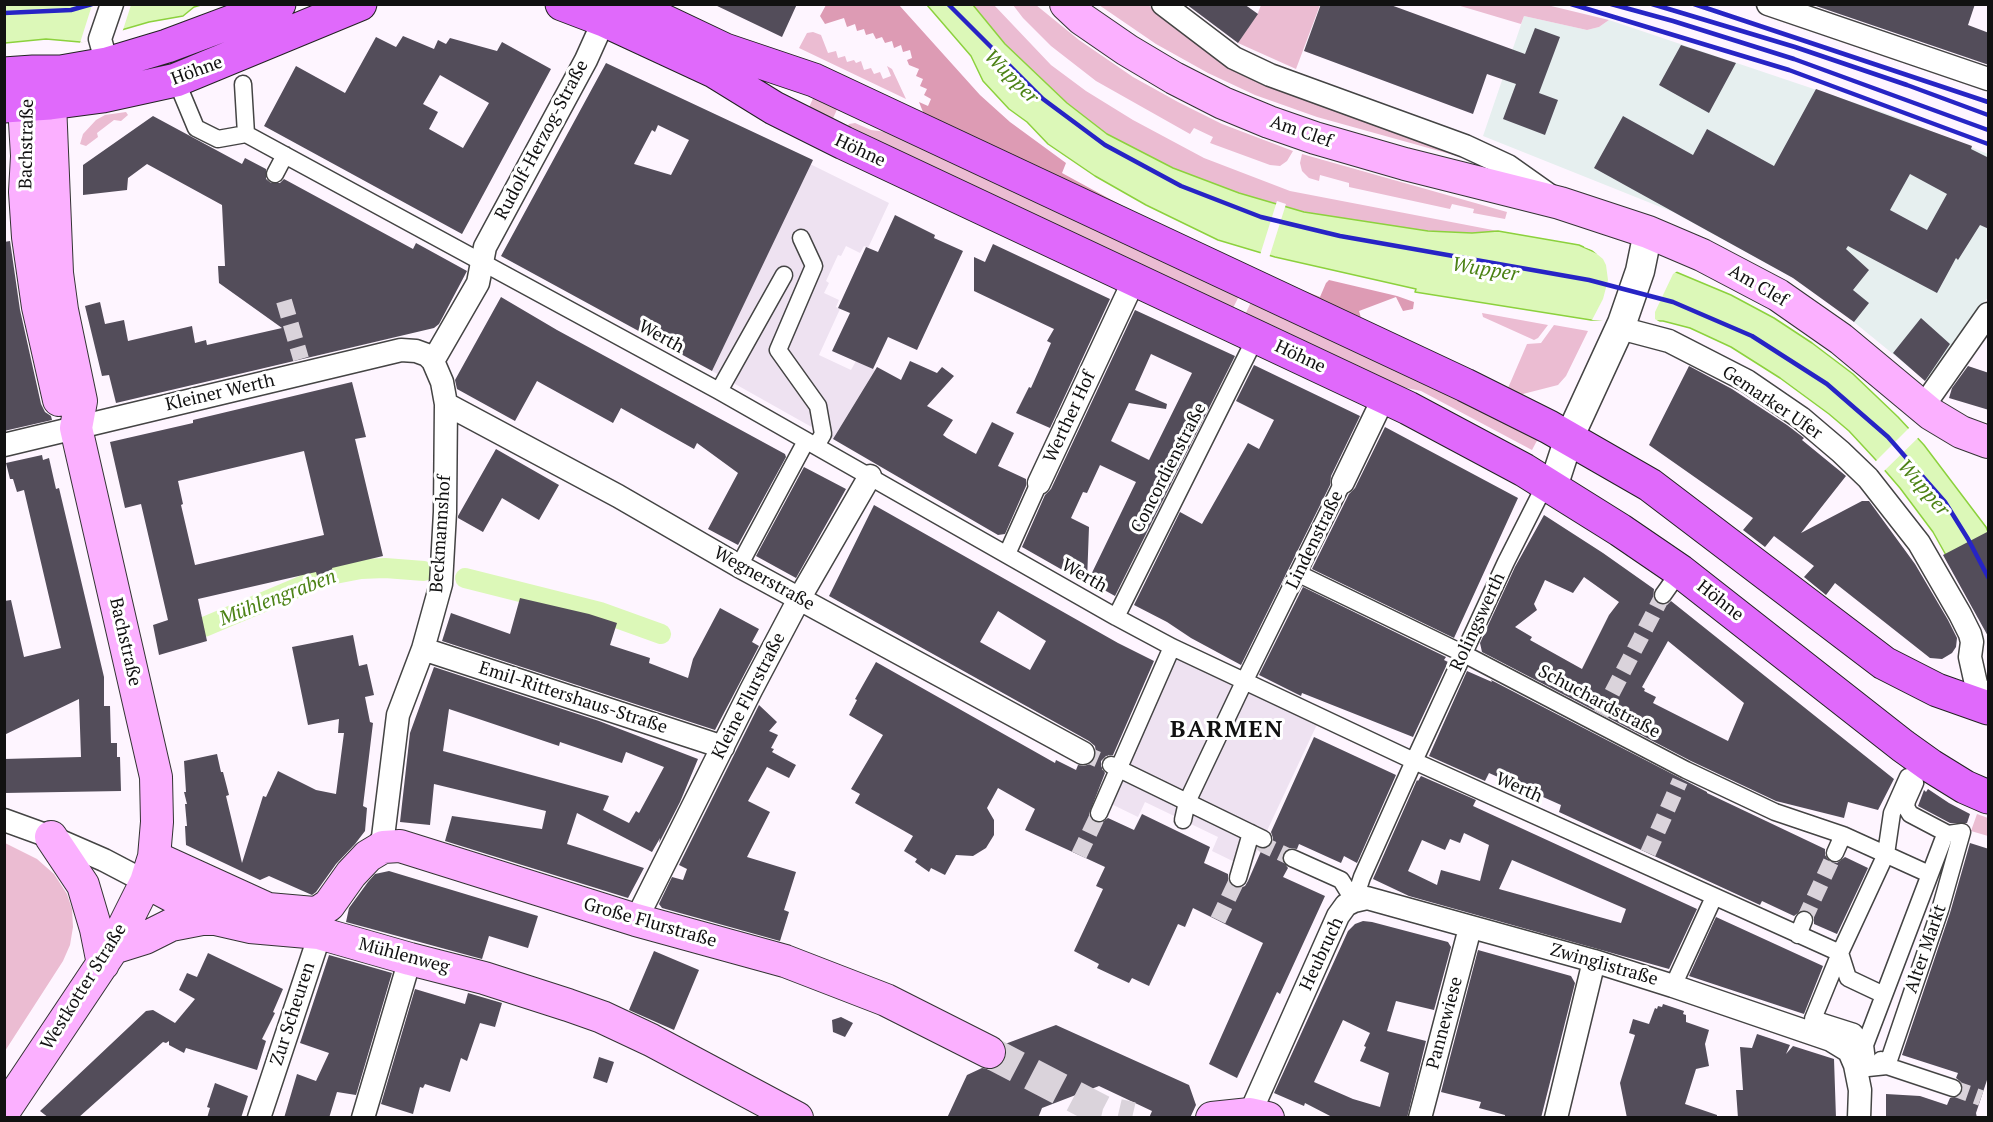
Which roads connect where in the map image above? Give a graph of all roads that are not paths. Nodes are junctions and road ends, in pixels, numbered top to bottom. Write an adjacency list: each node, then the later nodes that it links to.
1 (112, 4): 10 (street)
2 (279, 4): 10 (main road, Höhne)
3 (360, 4): 13 (main road, Höhne)
4 (562, 4): 9 (main road, Höhne)
5 (1066, 4): 22 (main road, Am Clef)
6 (1163, 4): 22 (street, Am Clef)
7 (1768, 4): 8 (street)
8 (1793, 8): 12 (street)
9 (616, 12): 17 (main road, Höhne); 19 (main road, Höhne); 25 (street, Rudolf-Herzog-Straße)
10 (104, 52): 11 (main road, Höhne); 15 (street)
11 (19, 73): 16 (main road, Bachstraße)
12 (1989, 79)
13 (176, 80): 15 (main road, Höhne); 18 (street)
14 (243, 84): 18 (street)
15 (130, 91): 16 (main road, Höhne)
16 (26, 105): 36 (main road, Bachstraße)
17 (878, 111): 19 (main road); 37 (main road, Höhne)
18 (246, 134): 20 (street, Werth)
19 (844, 143): 27 (main road, Höhne)
20 (285, 155): 21 (street); 25 (street, Werth)
21 (275, 174)
22 (1560, 203): 24 (main road, Am Clef)
23 (801, 238): 39 (street)
24 (1646, 242): 29 (street, Rolingswerth); 35 (main road, Am Clef)
25 (482, 261): 31 (street); 32 (street, Werth)
26 (784, 276): 32 (street)
27 (1134, 280): 30 (main road, Höhne); 43 (street, Werther Hof)
28 (1989, 314): 35 (street)
29 (1621, 326): 37 (street, Rolingswerth); 54 (street, Gemarker Ufer)
30 (1256, 337): 33 (main road, Höhne); 49 (street, Concordienstraße)
31 (433, 361): 34 (street, Beckmannshof); 36 (street, Kleiner Werth)
32 (719, 391): 39 (street, Werth)
33 (1384, 397): 42 (street, Lindenstraße); 44 (main road, Höhne)
34 (446, 404): 46 (street, Wegnerstraße); 51 (street, Beckmannshof)
35 (1927, 411): 38 (main road, Am Clef)
36 (76, 428): 40 (street, Kleiner Werth); 71 (main road, Bachstraße)
37 (1569, 438): 44 (street, Rolingswerth); 54 (main road, Höhne)
38 (1989, 442)
39 (811, 444): 41 (street, Werth); 46 (street)
40 (4, 445)
41 (870, 476): 45 (street, Werth); 48 (street, Kleine Flurstraße)
42 (1343, 482): 47 (street, Lindenstraße)
43 (1039, 483): 45 (street, Werther Hof)
44 (1550, 485): 52 (street, Rolingswerth); 59 (main road, Höhne)
45 (1007, 554): 49 (street, Werth)
46 (739, 566): 48 (street, Wegnerstraße)
47 (1299, 574): 52 (street, Schuchardstraße); 53 (street, Lindenstraße)
48 (800, 599): 55 (street, Kleine Flurstraße); 56 (street, Wegnerstraße)
49 (1116, 617): 50 (street, Werth)
50 (1172, 647): 53 (street, Werth); 61 (street)
51 (423, 649): 55 (street, Emil-Rittershaus-Straße); 67 (street, Beckmannshof)
52 (1464, 654): 57 (street, Rolingswerth); 65 (street, Schuchardstraße)
53 (1244, 682): 57 (street, Werth); 60 (street, Lindenstraße)
54 (1989, 707)
55 (723, 747): 77 (street, Kleine Flurstraße)
56 (1083, 753)
57 (1414, 761): 74 (street, Werth); 75 (street, Heubruch)
58 (1111, 765): 60 (street)
59 (1989, 796)
60 (1187, 802): 63 (street, Lindenstraße); 73 (street)
61 (1099, 813)
62 (4, 820): 66 (street, Mühlenweg)
63 (1183, 820)
64 (1935, 833): 69 (street, Alter Markt); 72 (street, Alter Markt); 88 (street, Alter Markt)
65 (1843, 835): 68 (street); 69 (street, Schuchardstraße)
66 (51, 837): 71 (street, Mühlenweg); 81 (main road)
67 (377, 850): 77 (main road, Große Flurstraße); 78 (main road)
68 (1835, 853)
69 (1886, 854): 72 (street); 80 (street, Alter Markt)
70 (1292, 858): 75 (street)
71 (150, 869): 76 (main road, Mühlenweg); 78 (main road, Mühlenweg); 81 (main road, Westkotter Straße)
72 (1929, 874): 85 (street, Alter Markt)
73 (1238, 878)
74 (1714, 897): 80 (street, Werth); 84 (street)
75 (1354, 901): 79 (street, Zwinglistraße); 91 (street, Heubruch)
76 (214, 920): 78 (main road, Mühlenweg); 81 (main road)
77 (636, 920): 87 (main road, Große Flurstraße)
78 (322, 921): 82 (main road, Mühlenweg); 92 (street, Zur Scheuren)
79 (1470, 928): 83 (street, Zwinglistraße); 96 (street, Pannewiese)
80 (1840, 953): 85 (street, Alter Markt); 86 (street, Alter Markt)
81 (108, 956): 90 (main road, Westkotter Straße)
82 (410, 959): 93 (street); 94 (main road, Mühlenweg)
83 (1594, 961): 84 (street, Zwinglistraße); 97 (street)
84 (1674, 986): 86 (street, Zwinglistraße)
85 (1884, 995): 86 (street, Alter Markt)
86 (1857, 1048): 88 (street); 98 (street)
87 (989, 1052)
88 (1887, 1066): 89 (street)
89 (1953, 1088)
90 (4, 1111)
91 (1255, 1116): 95 (main road)
92 (259, 1118)
93 (363, 1118)
94 (797, 1118)
95 (1212, 1118)
96 (1420, 1118)
97 (1556, 1118)
98 (1859, 1118)

